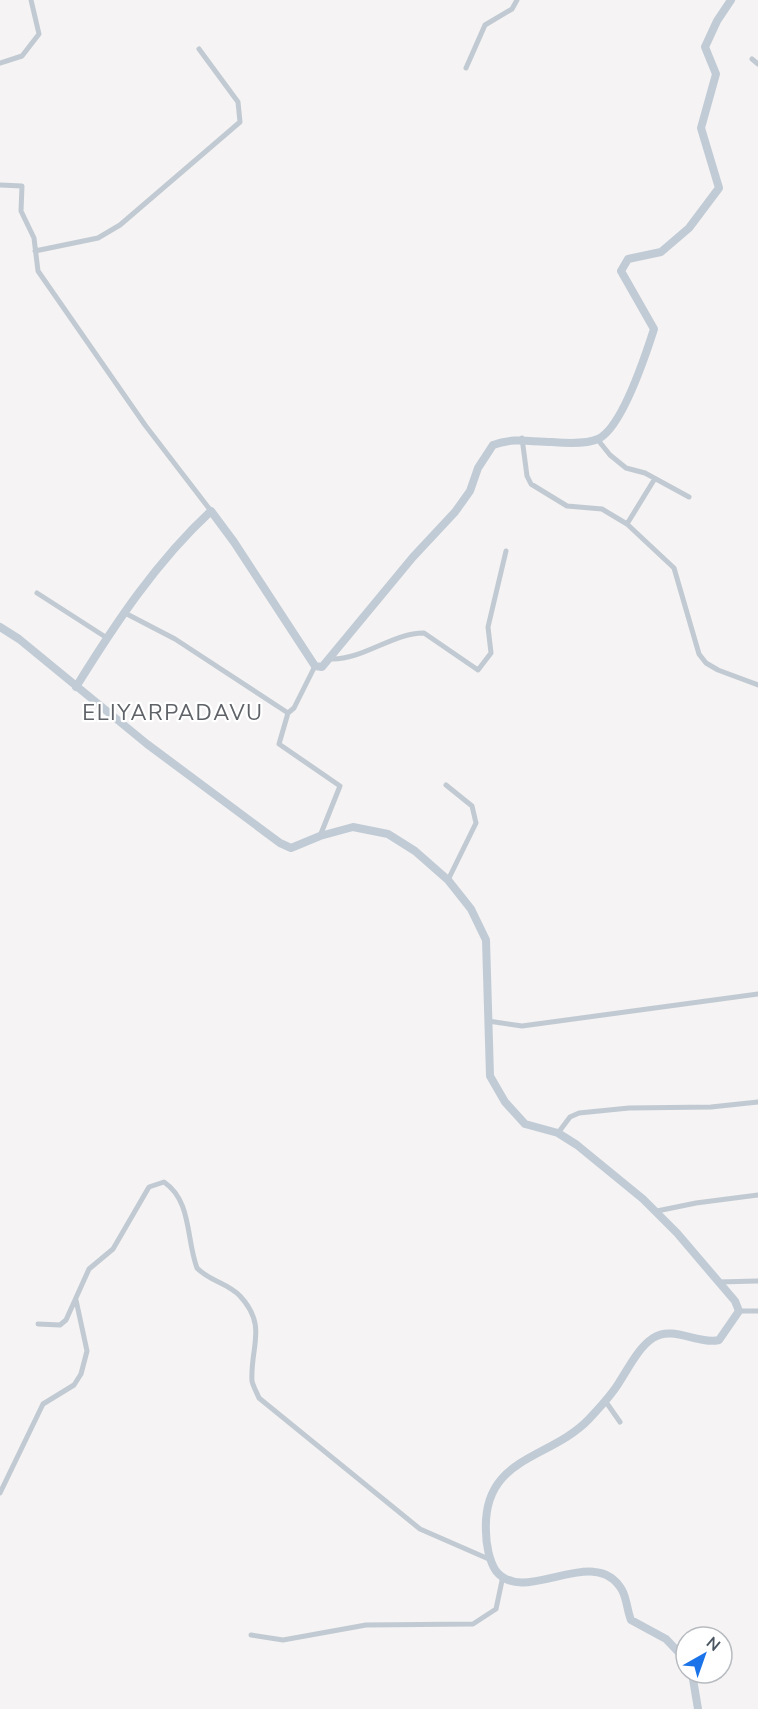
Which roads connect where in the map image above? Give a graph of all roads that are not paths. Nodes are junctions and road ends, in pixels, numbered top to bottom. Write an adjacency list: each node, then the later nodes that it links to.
1 (31, 0): 6 (street)
2 (517, 0): 8 (street)
3 (731, 0): 12 (main road)
4 (199, 49): 10 (street)
5 (752, 58): 7 (street)
6 (0, 63)
7 (758, 64)
8 (466, 68)
9 (0, 185): 10 (street)
10 (35, 251): 15 (street)
11 (522, 438): 12 (main road); 16 (street); 22 (main road)
12 (598, 440): 13 (street)
13 (654, 480): 14 (street); 16 (street)
14 (689, 497)
15 (211, 512): 19 (main road); 23 (main road)
16 (627, 524): 24 (street)
17 (506, 551): 22 (street)
18 (37, 593): 21 (street)
19 (125, 613): 21 (main road); 26 (street)
20 (0, 627): 25 (main road)
21 (107, 638): 25 (main road)
22 (331, 659): 23 (main road)
23 (315, 666): 26 (street)
24 (758, 685)
25 (76, 687): 28 (main road)
26 (288, 713): 28 (street)
27 (446, 785): 29 (street)
28 (321, 836): 29 (main road)
29 (448, 880): 31 (main road)
30 (758, 994): 31 (street)
31 (488, 1021): 33 (main road)
32 (758, 1102): 33 (street)
33 (558, 1133): 35 (main road)
34 (758, 1195): 35 (street)
35 (657, 1211): 37 (main road)
36 (758, 1281): 37 (street)
37 (718, 1282): 39 (main road)
38 (76, 1300): 41 (street); 44 (street); 45 (street)
39 (739, 1311): 40 (street); 42 (main road)
40 (758, 1311)
41 (38, 1324)
42 (606, 1402): 43 (street); 45 (main road)
43 (620, 1422)
44 (0, 1493)
45 (491, 1560): 46 (main road)
46 (503, 1576): 47 (street); 48 (main road)
47 (251, 1635)
48 (674, 1647)
49 (694, 1685): 50 (main road)
50 (698, 1709)

